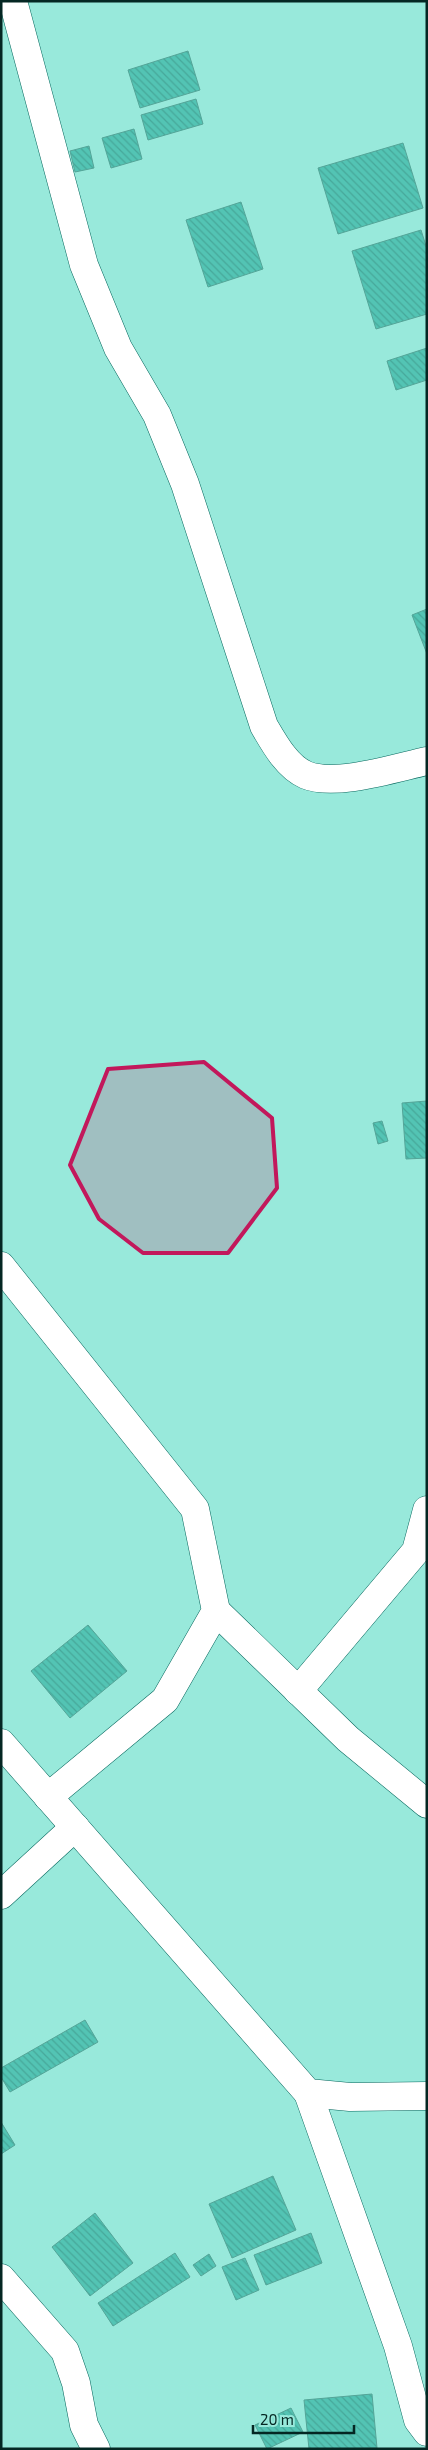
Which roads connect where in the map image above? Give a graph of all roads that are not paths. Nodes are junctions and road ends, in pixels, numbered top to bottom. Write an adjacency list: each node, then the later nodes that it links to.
1 (13, 1): 2 (street)
2 (427, 761)
3 (1, 1266): 5 (street)
4 (427, 1510): 6 (street)
5 (216, 1611): 6 (street); 8 (street)
6 (298, 1691): 9 (street)
7 (1, 1743): 8 (street)
8 (48, 1797): 10 (street)
9 (427, 1804)
10 (74, 1827): 11 (street); 12 (street)
11 (1, 1895)
12 (308, 2093): 13 (street); 15 (street)
13 (427, 2096)
14 (1, 2278): 16 (street)
15 (427, 2432)
16 (96, 2449)

